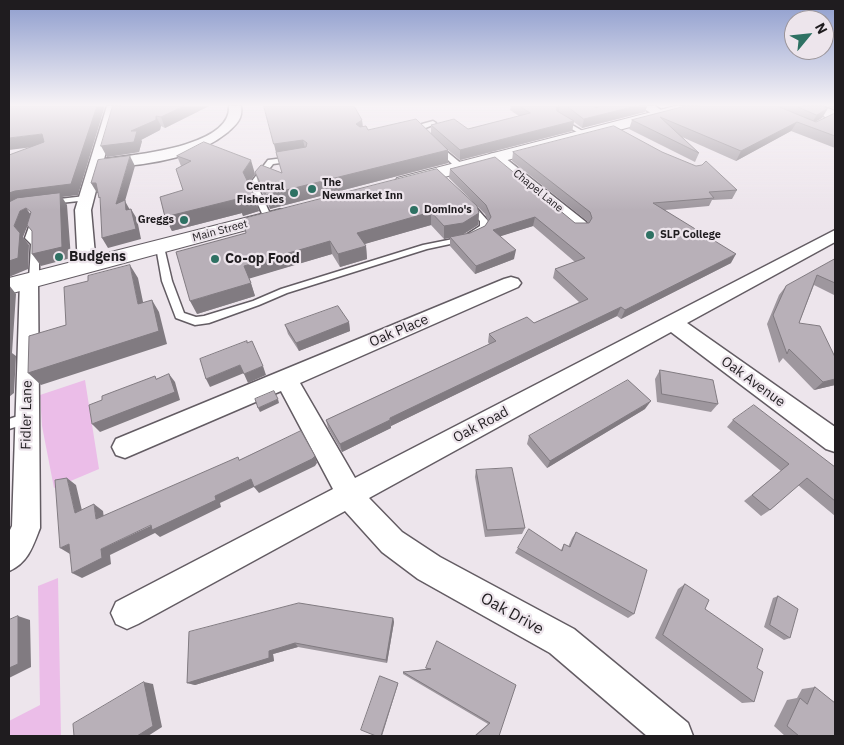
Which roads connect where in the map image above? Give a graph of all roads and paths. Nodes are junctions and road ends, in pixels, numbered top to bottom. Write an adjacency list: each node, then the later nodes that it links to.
1 (103, 141): 7 (street)
2 (204, 141): 7 (street)
3 (431, 141): 8 (lane)
4 (558, 141): 5 (main road)
5 (495, 157): 8 (main road); 16 (street, Chapel Lane)
6 (298, 158): 14 (lane)
7 (96, 164): 10 (street)
8 (460, 167): 9 (main road)
9 (384, 187)
10 (85, 198): 12 (lane); 19 (street)
11 (462, 198): 18 (lane)
12 (38, 204)
13 (296, 211): 14 (main road, Main Street)
14 (268, 218): 18 (main road, Main Street)
15 (34, 224): 20 (lane)
16 (580, 226)
17 (835, 235): 22 (street, Oak Road)
18 (160, 247): 19 (main road, Main Street)
19 (87, 266): 20 (main road, Main Street)
20 (24, 282): 24 (street, Fidler Lane)
21 (511, 283): 23 (street, Oak Place)
22 (672, 322): 25 (street, Oak Avenue); 27 (street, Oak Road)
23 (286, 378): 26 (street, Oak Place); 27 (street)
24 (18, 421): 28 (street, Fidler Lane)
25 (835, 441)
26 (125, 447)
27 (350, 495): 29 (street, Oak Road); 30 (street, Oak Drive)
28 (13, 551)
29 (126, 613)
30 (675, 736)

